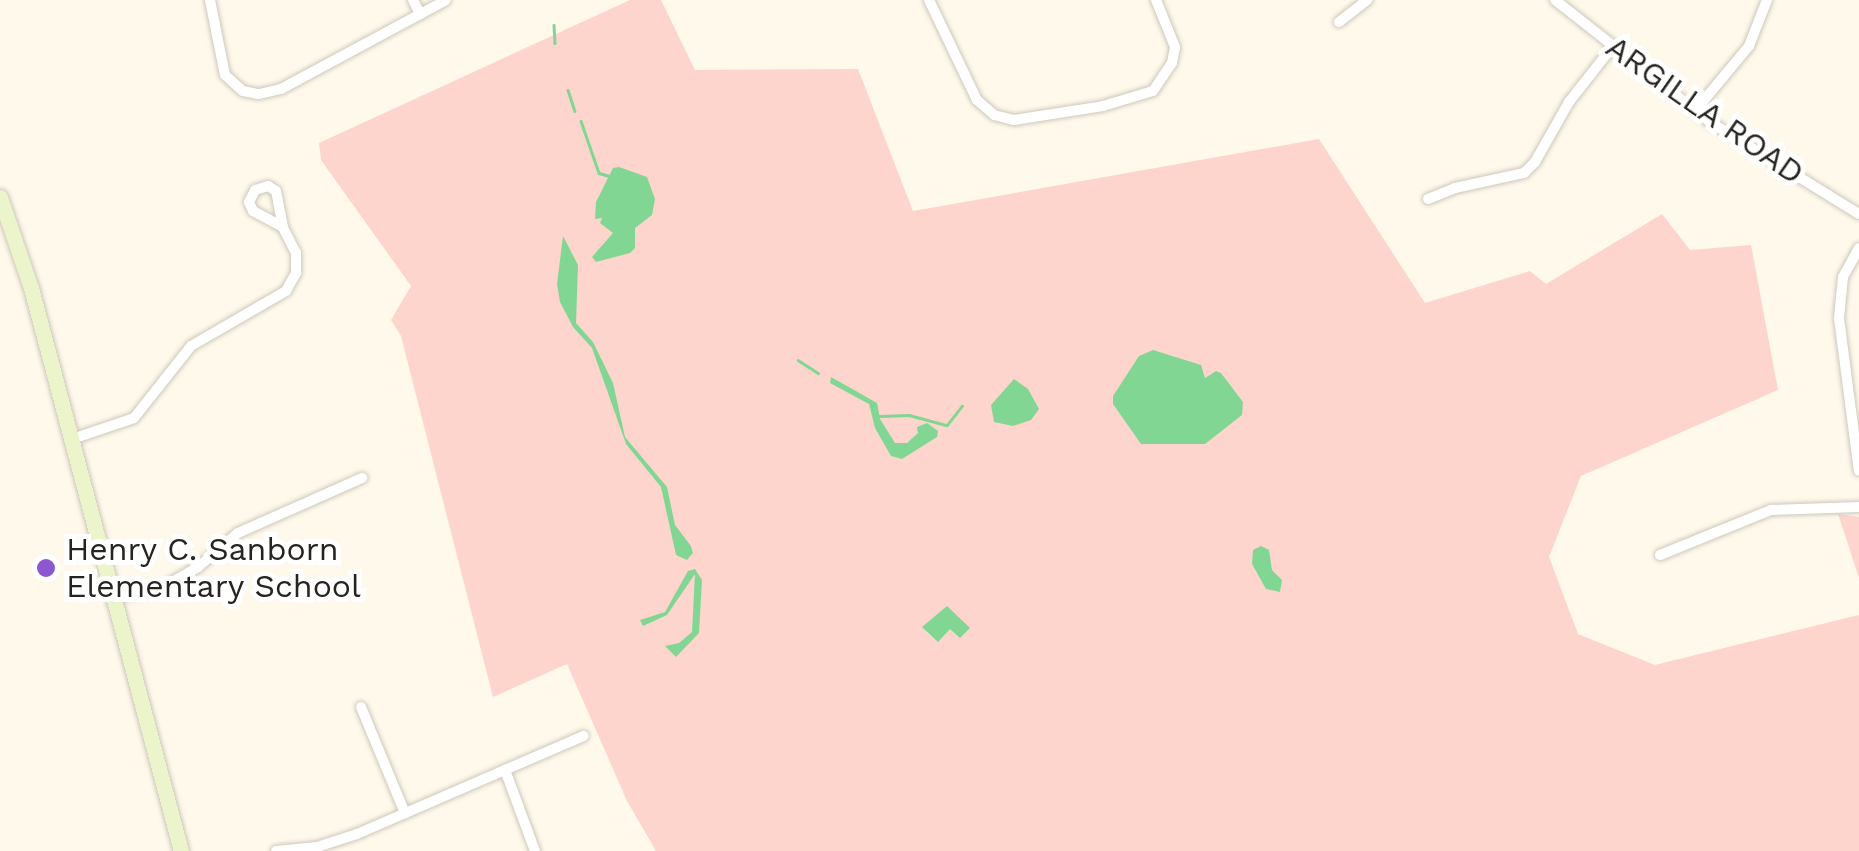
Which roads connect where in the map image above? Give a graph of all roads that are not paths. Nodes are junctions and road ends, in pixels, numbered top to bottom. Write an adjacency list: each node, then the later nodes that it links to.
1 (210, 0): 9 (street)
2 (413, 0): 9 (street)
3 (446, 0): 9 (street)
4 (929, 0): 5 (street)
5 (1156, 0)
6 (1367, 0): 10 (street)
7 (1555, 0): 11 (street, ARGILLA ROAD)
8 (1768, 0): 12 (street)
9 (420, 14)
10 (1339, 22)
11 (1613, 46): 12 (street, ARGILLA ROAD); 14 (street)
12 (1695, 111): 15 (street, ARGILLA ROAD)
13 (0, 198): 18 (main road)
14 (1428, 198)
15 (1859, 214)
16 (283, 227): 18 (street)
17 (1859, 248): 19 (street)
18 (72, 439): 23 (main road)
19 (1859, 472)
20 (362, 478): 23 (street)
21 (1859, 507): 22 (street)
22 (1660, 555)
23 (114, 597): 28 (main road)
24 (360, 707): 27 (street)
25 (584, 736): 26 (street)
26 (504, 770): 27 (street); 30 (street)
27 (405, 813): 29 (street)
28 (181, 851)
29 (276, 851)
30 (535, 851)

